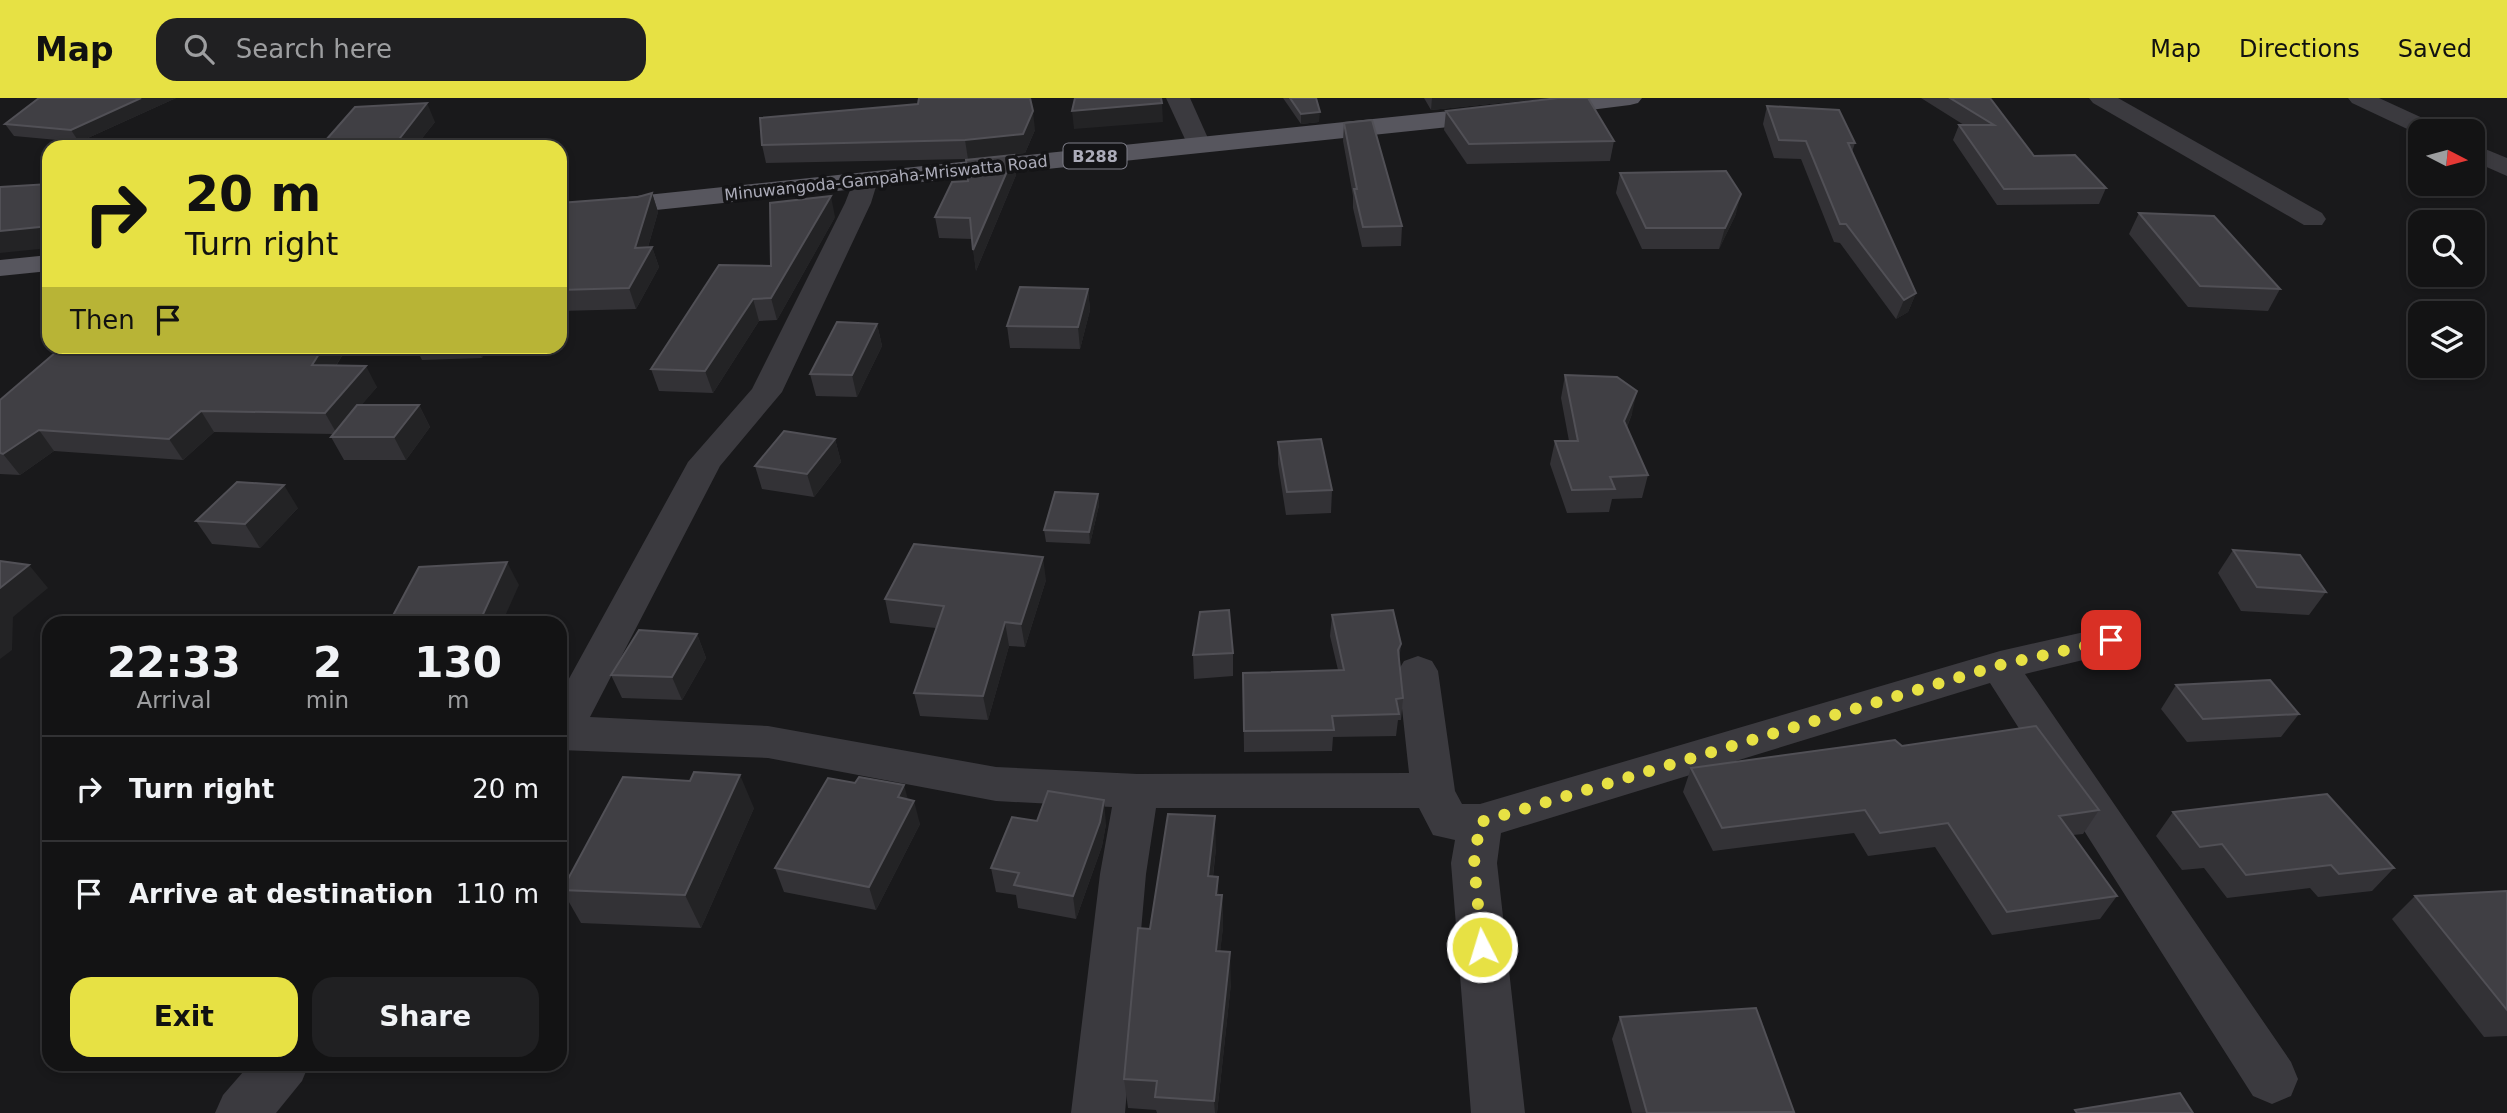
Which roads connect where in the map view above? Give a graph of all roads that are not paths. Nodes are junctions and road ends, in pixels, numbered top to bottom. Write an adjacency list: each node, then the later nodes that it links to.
1 (1178, 98): 6 (street)
2 (1630, 98): 6 (main road, Minuwangoda-Gampaha-Mriswatta Road / B288)
3 (2101, 98): 11 (street)
4 (2360, 98): 5 (street)
5 (2408, 120)
6 (1199, 145): 9 (main road, Minuwangoda-Gampaha-Mriswatta Road / B288)
7 (2485, 157): 8 (street)
8 (2507, 168)
9 (865, 180): 10 (main road, Minuwangoda-Gampaha-Mriswatta Road / B288); 17 (street)
10 (567, 211)
11 (2313, 219)
12 (42, 264): 13 (main road)
13 (0, 268)
14 (2111, 640): 15 (street)
15 (2000, 665): 21 (street); 23 (street)
16 (1418, 671): 20 (street)
17 (567, 722)
18 (567, 733): 19 (street)
19 (1138, 791): 20 (street); 25 (street)
20 (1433, 791): 21 (street)
21 (1480, 822): 26 (street)
22 (277, 1071): 24 (street)
23 (2272, 1079)
24 (242, 1113)
25 (1098, 1113)
26 (1498, 1113)

